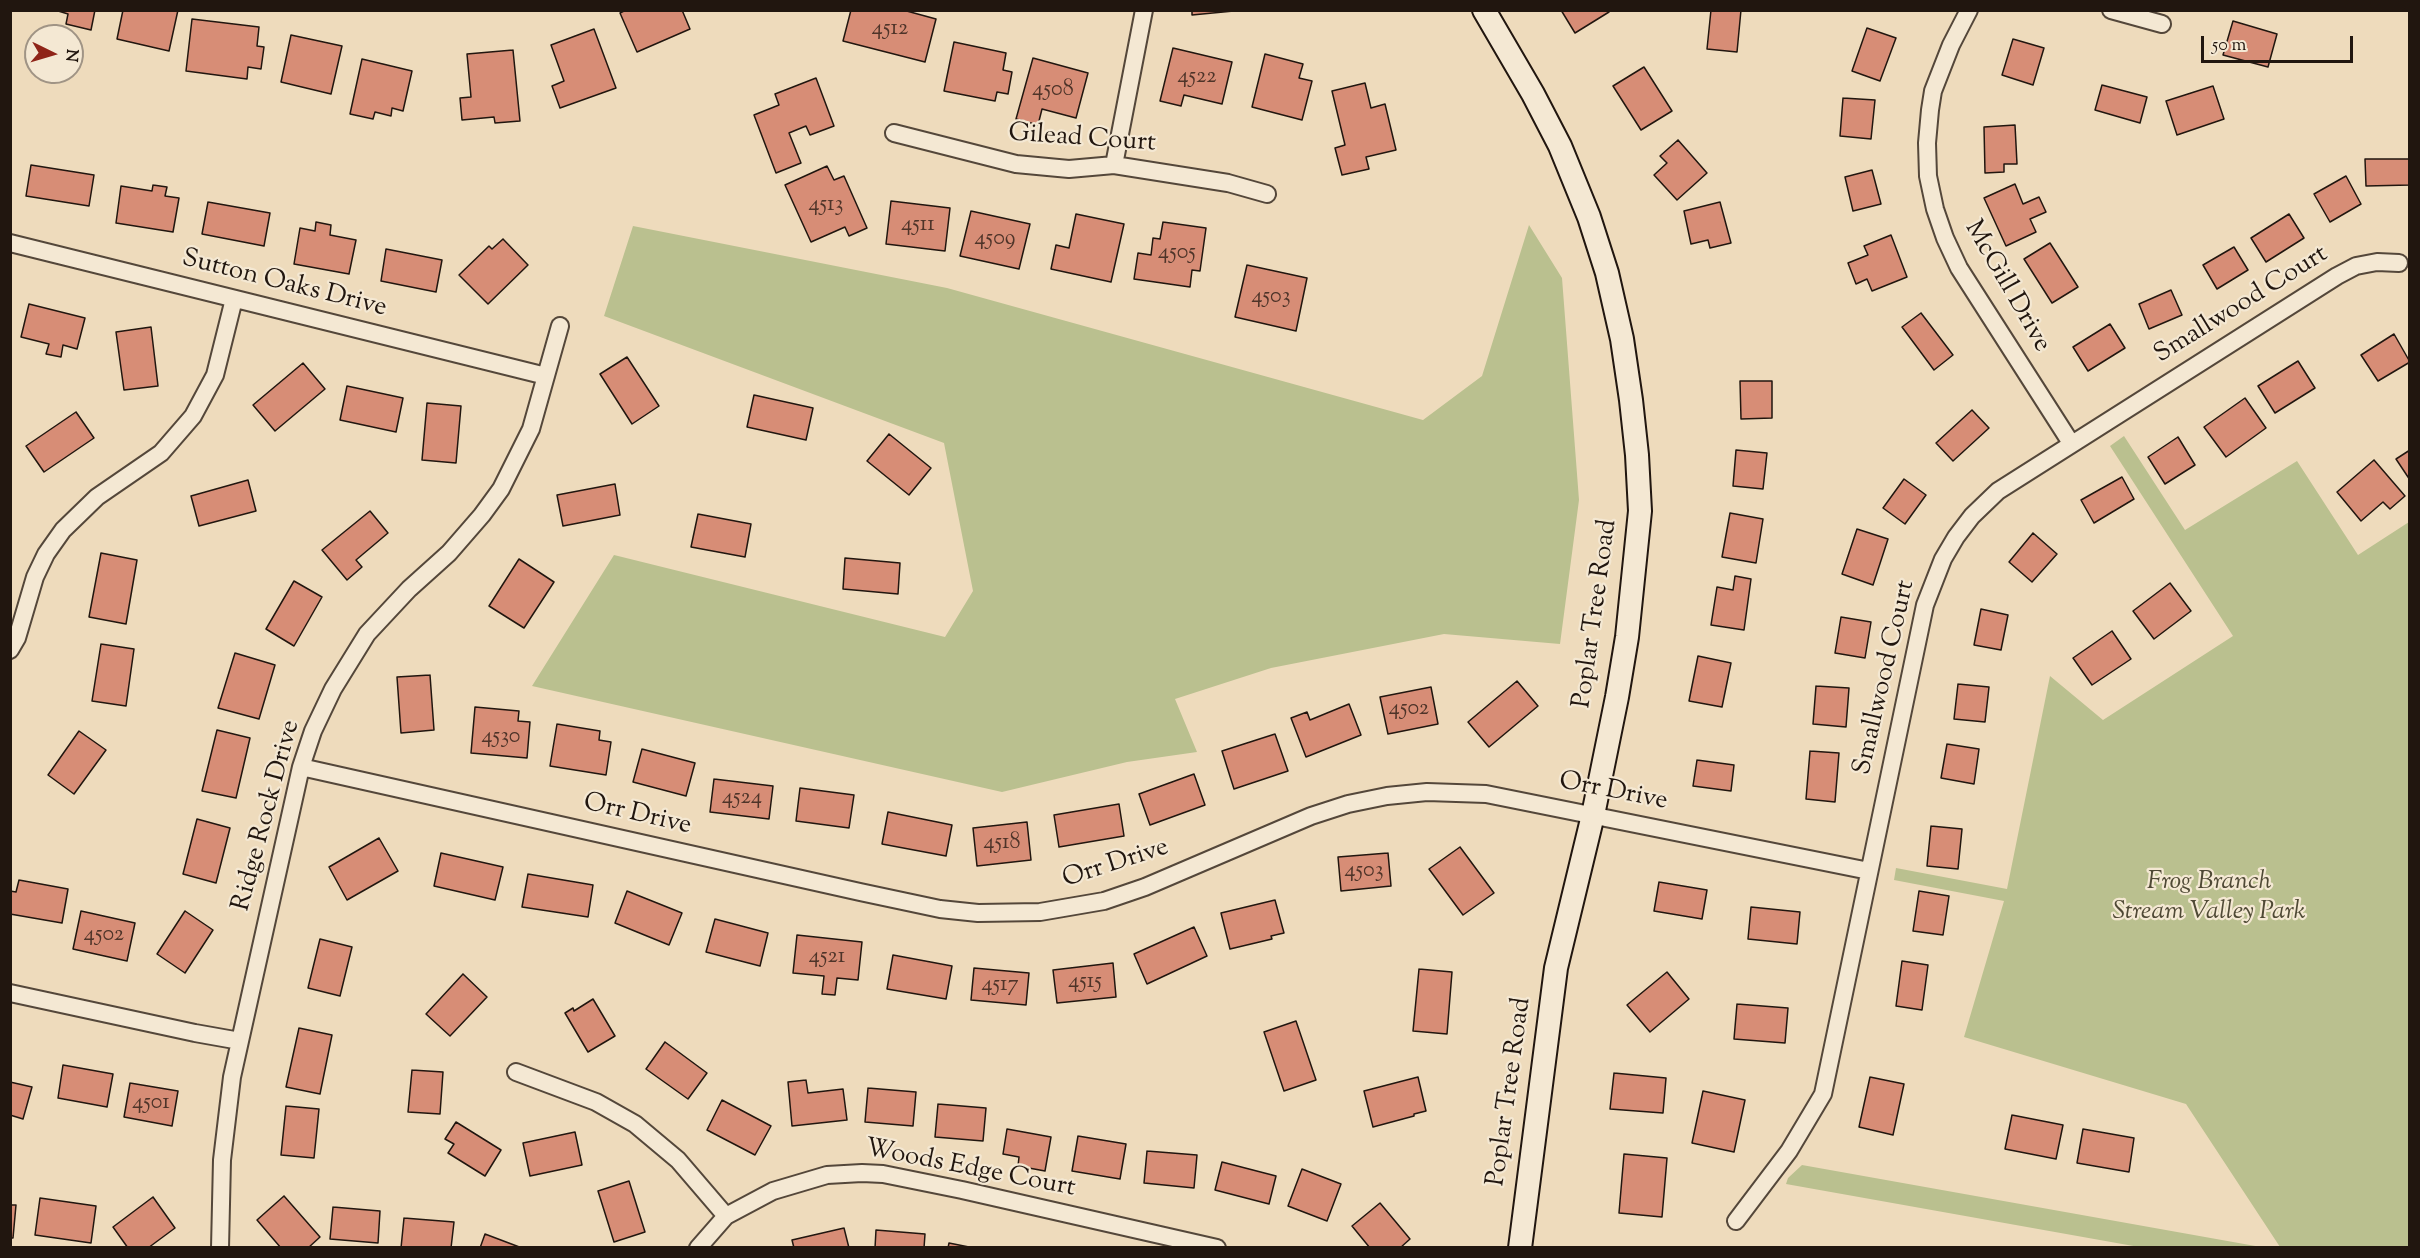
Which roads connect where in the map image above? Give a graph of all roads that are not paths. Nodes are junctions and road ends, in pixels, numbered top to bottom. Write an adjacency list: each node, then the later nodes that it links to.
1 (1144, 10): 7 (street)
2 (1484, 10): 17 (main road, Poplar Tree Road)
3 (1969, 10): 14 (street, McGill Drive)
4 (2110, 10): 5 (street)
5 (2162, 24)
6 (894, 133): 7 (street, Gilead Court)
7 (1114, 165): 8 (street, Gilead Court)
8 (1267, 194)
9 (10, 243): 11 (street, Sutton Oaks Drive)
10 (2399, 262): 14 (street, Smallwood Court)
11 (234, 299): 13 (street, Sutton Oaks Drive); 15 (street)
12 (560, 326): 13 (street, Ridge Rock Drive)
13 (546, 376): 16 (street, Ridge Rock Drive)
14 (2071, 443): 18 (street, Smallwood Court)
15 (10, 650)
16 (301, 767): 17 (street, Orr Drive); 20 (street, Ridge Rock Drive)
17 (1593, 815): 18 (street, Orr Drive); 27 (main road, Poplar Tree Road)
18 (1869, 871): 23 (street, Smallwood Court)
19 (10, 993): 20 (street)
20 (240, 1041): 24 (street, Ridge Rock Drive)
21 (516, 1072): 22 (street)
22 (726, 1216): 25 (street, Woods Edge Court); 26 (street, Woods Edge Court)
23 (1736, 1221)
24 (219, 1248)
25 (698, 1248)
26 (1217, 1248)
27 (1520, 1248)

